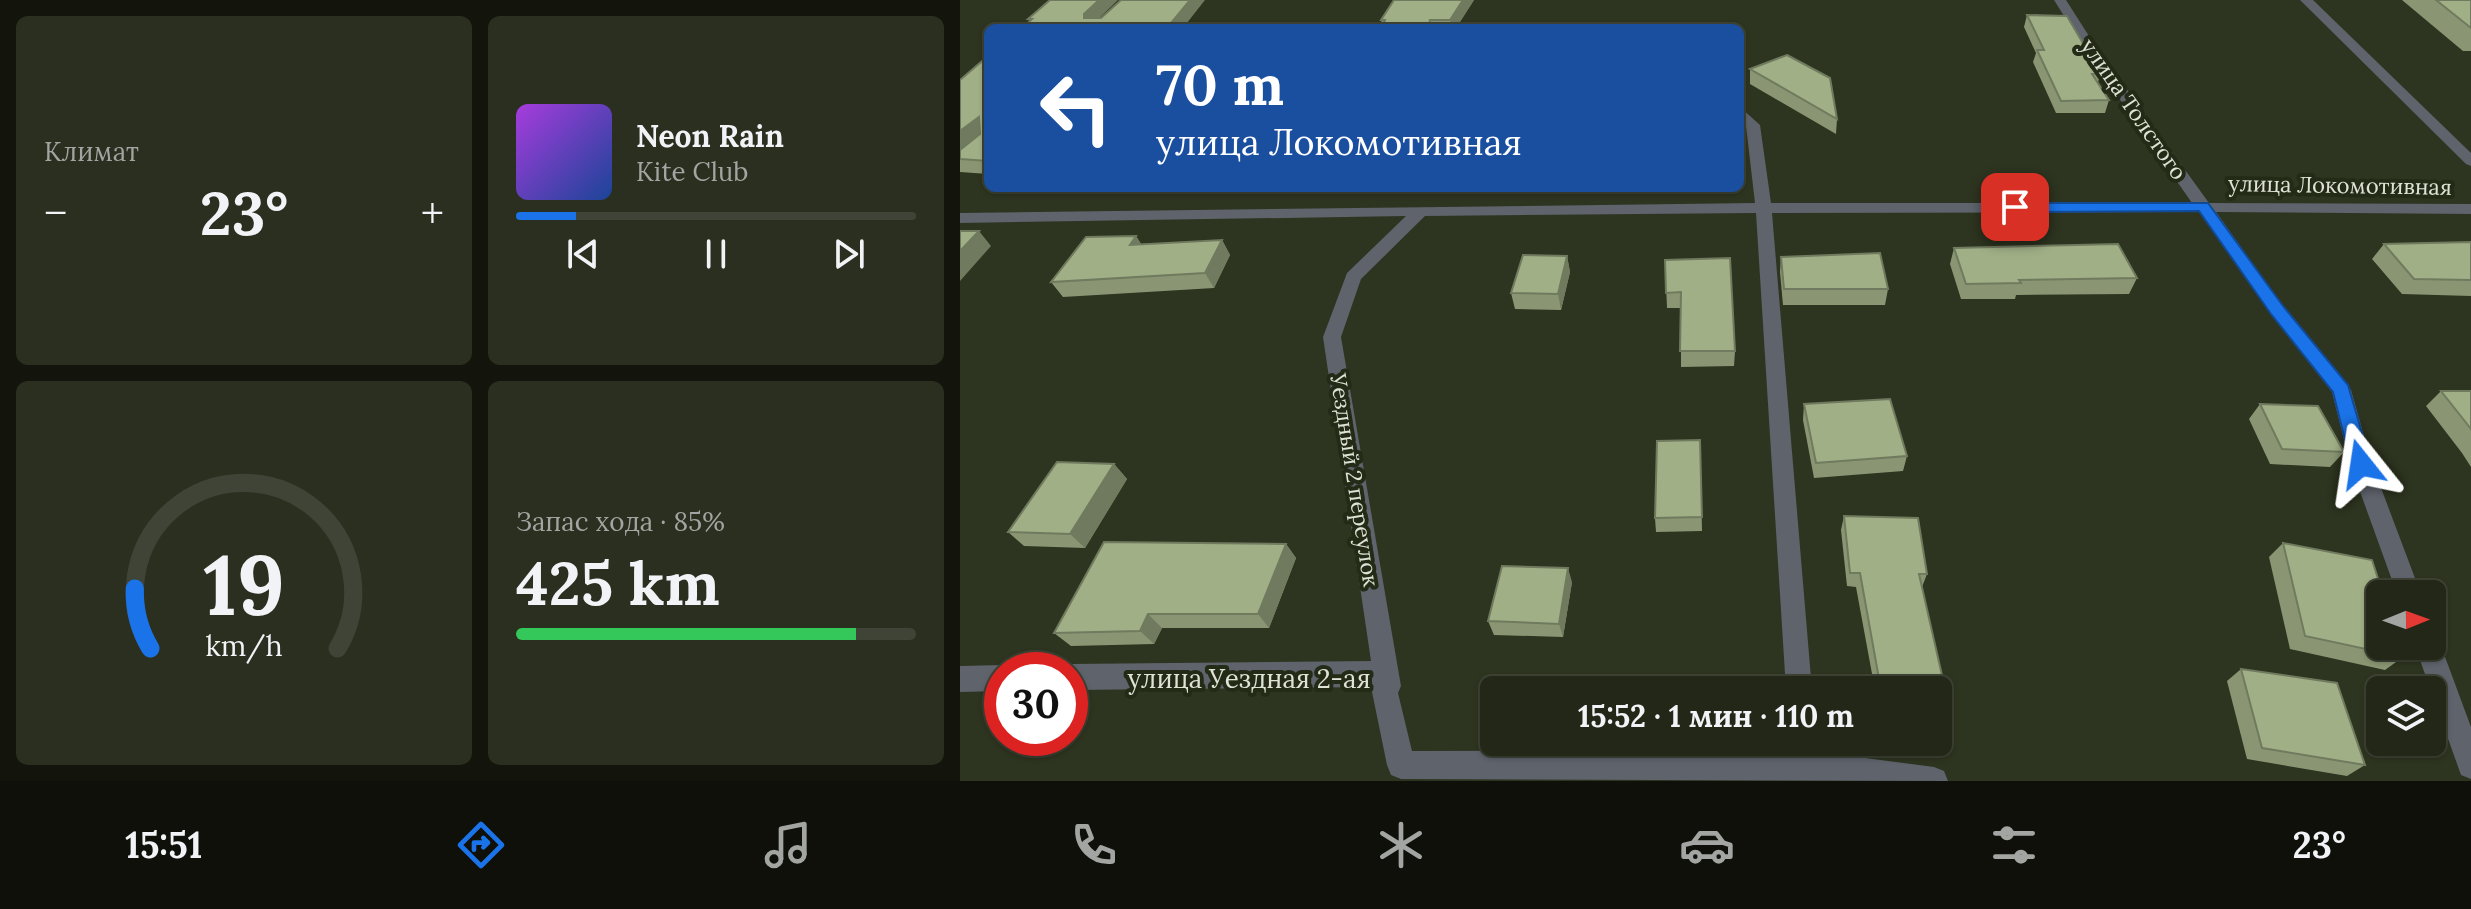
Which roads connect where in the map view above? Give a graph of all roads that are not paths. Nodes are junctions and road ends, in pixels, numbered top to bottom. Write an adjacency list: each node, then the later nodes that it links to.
1 (2060, 0): 5 (street, улица Толстого)
2 (2306, 0): 4 (street)
3 (1744, 115): 6 (street)
4 (2471, 161)
5 (2203, 206): 6 (street, улица Локомотивная); 7 (street, улица Локомотивная); 10 (street, улица Толстого)
6 (1764, 209): 8 (street, улица Локомотивная); 12 (street)
7 (2471, 209)
8 (1422, 210): 9 (street, улица Локомотивная); 19 (street, Уездный 2 переулок)
9 (960, 218)
10 (2404, 580)
11 (2433, 660): 18 (street)
12 (1798, 676)
13 (1088, 677): 19 (street, улица Уездная 2-ая)
14 (984, 678): 15 (street)
15 (960, 679)
16 (1742, 756): 19 (street)
17 (1817, 756): 20 (street)
18 (2471, 765)
19 (1399, 773)
20 (1934, 781)

